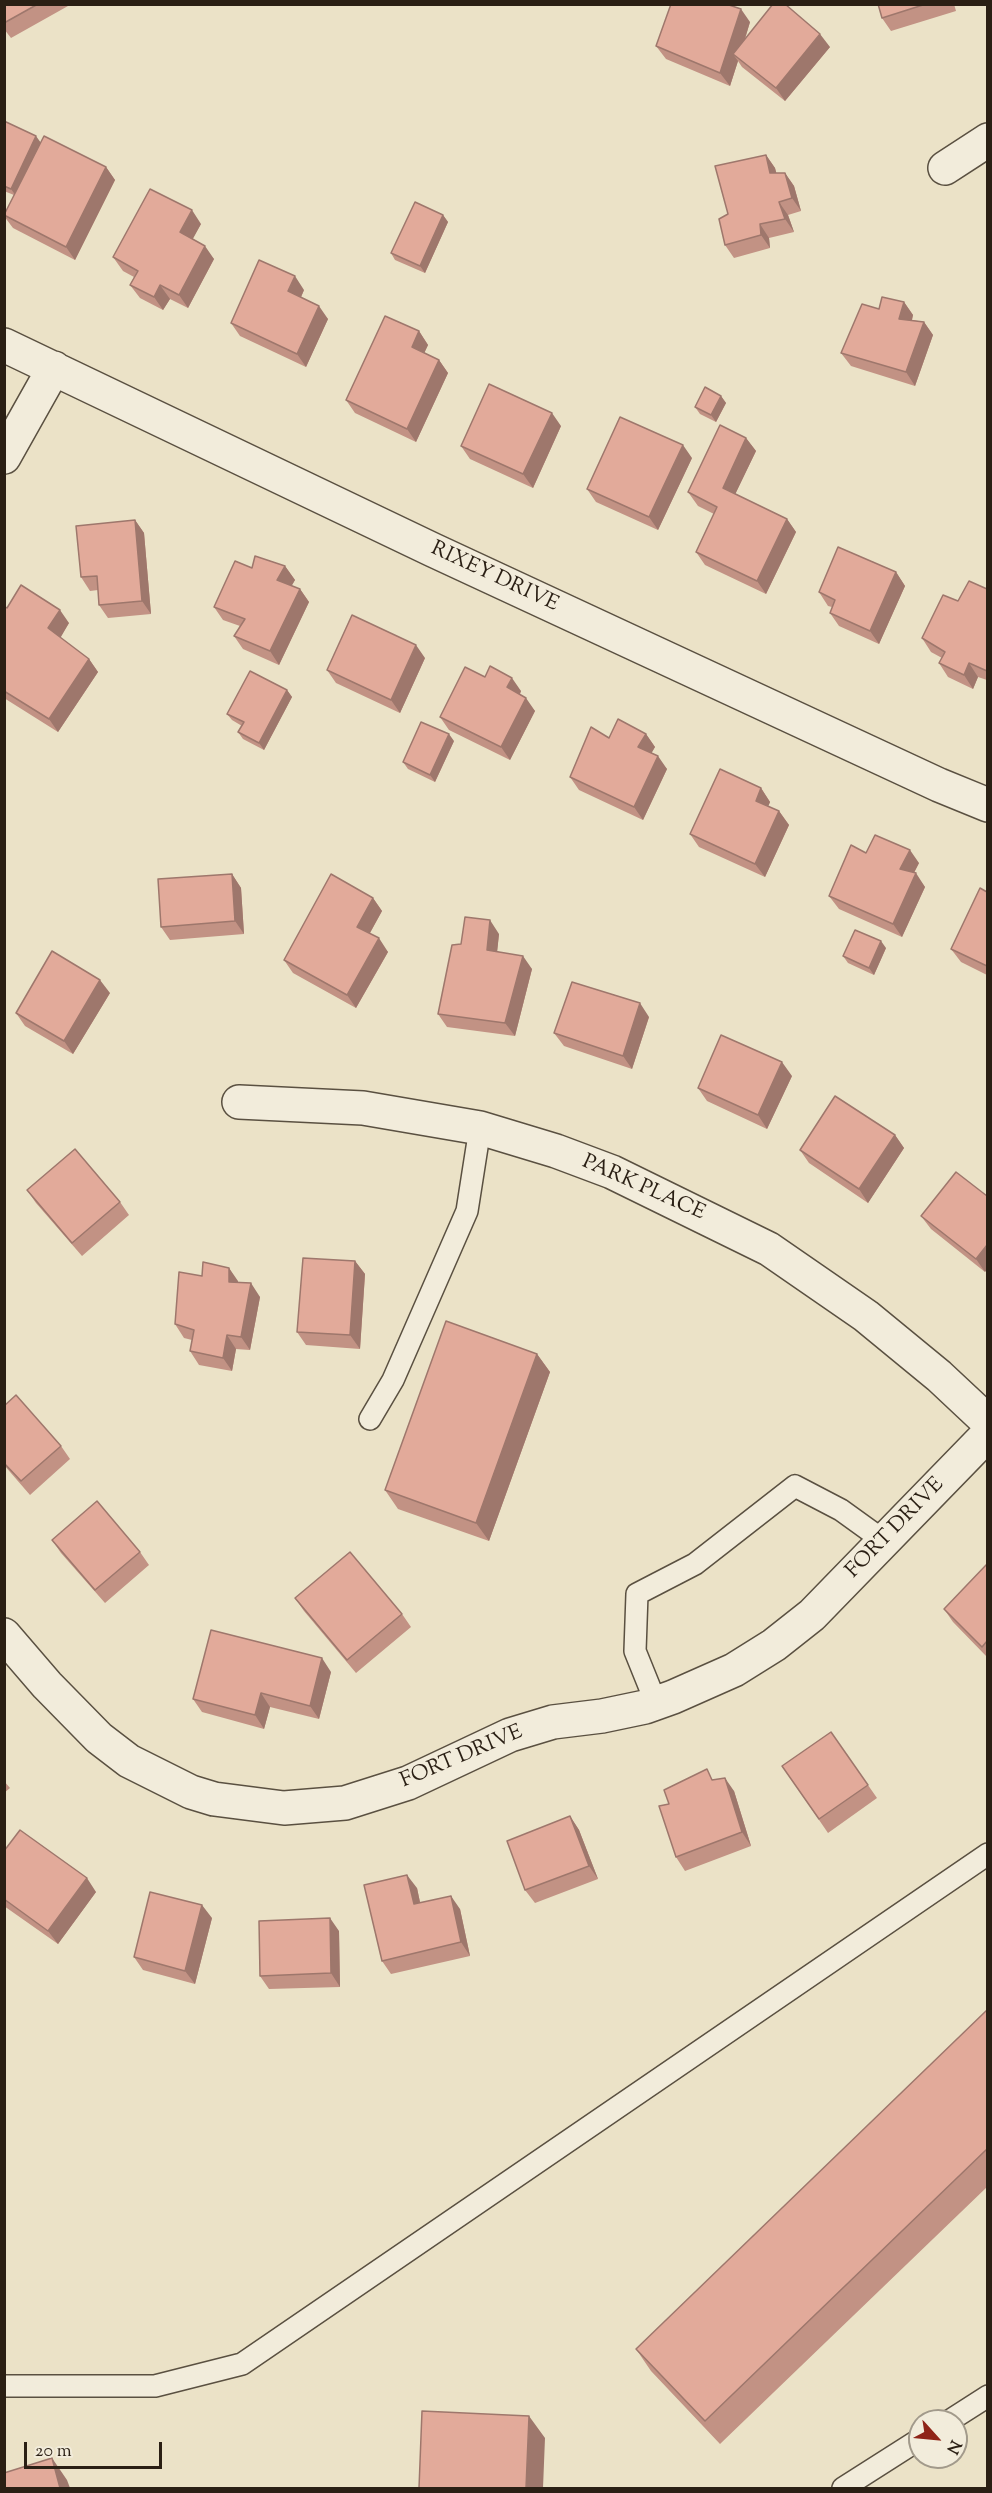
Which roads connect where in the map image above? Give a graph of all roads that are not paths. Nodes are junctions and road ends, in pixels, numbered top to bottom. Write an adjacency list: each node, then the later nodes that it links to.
1 (987, 140): 2 (street)
2 (945, 168)
3 (4, 345): 4 (street, RIXEY DRIVE)
4 (54, 369): 5 (street); 6 (street, RIXEY DRIVE)
5 (4, 457)
6 (987, 805)
7 (239, 1102): 8 (street, PARK PLACE)
8 (480, 1128): 9 (lane); 10 (street, PARK PLACE)
9 (370, 1419)
10 (987, 1422)
11 (987, 1434): 12 (street, FORT DRIVE)
12 (884, 1541): 14 (street, FORT DRIVE); 14 (lane)
13 (4, 1635): 14 (street, FORT DRIVE)
14 (656, 1703)
15 (987, 1854): 16 (lane)
16 (4, 2386)
17 (987, 2396): 18 (lane)
18 (967, 2409)
19 (908, 2447): 20 (lane)
20 (843, 2488)

